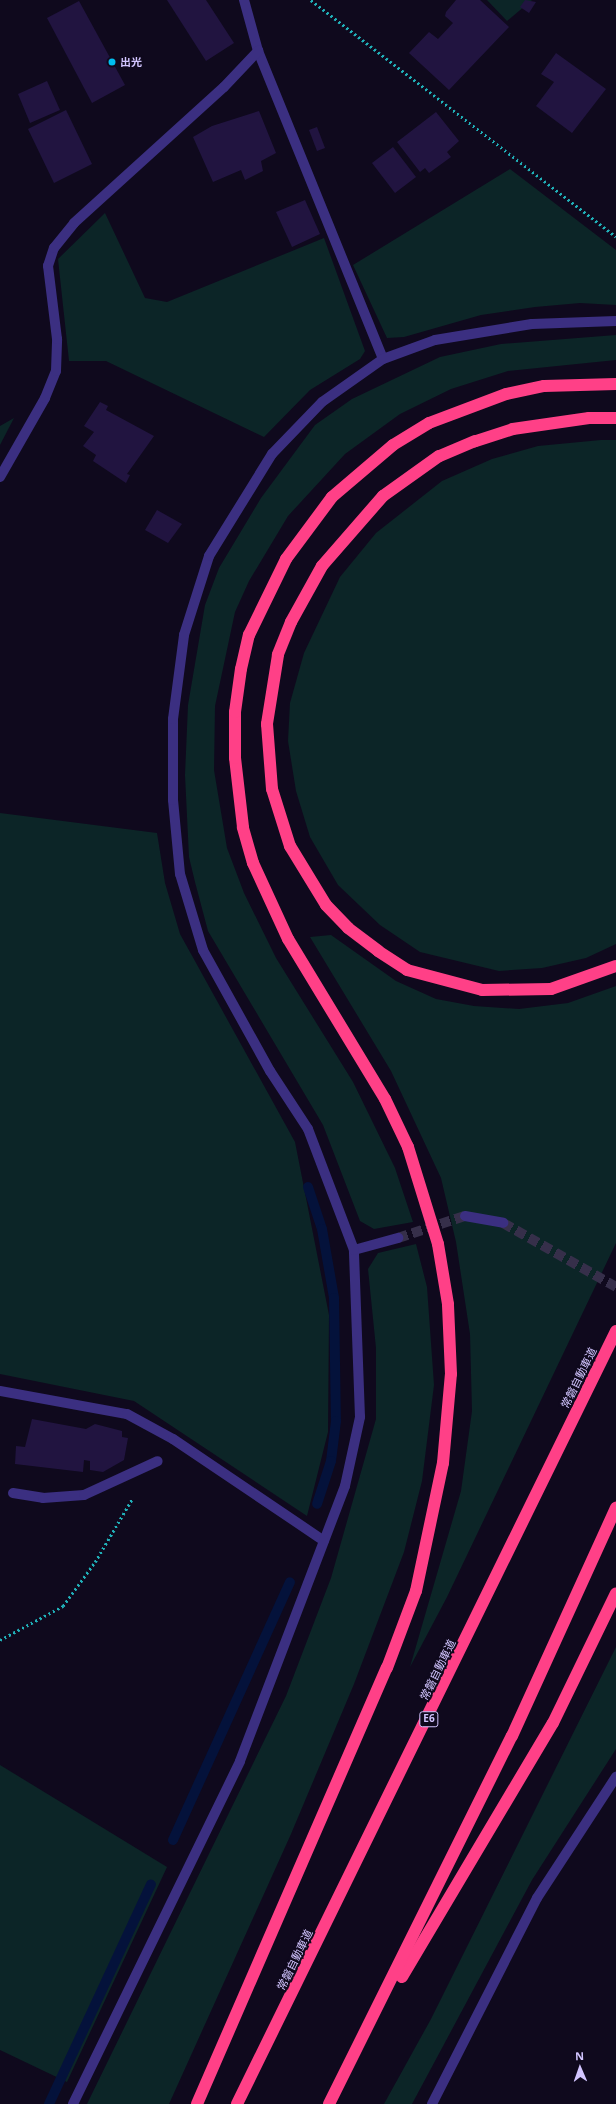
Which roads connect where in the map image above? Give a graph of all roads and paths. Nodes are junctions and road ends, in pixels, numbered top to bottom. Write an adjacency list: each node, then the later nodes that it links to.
1 (244, 0): 3 (street)
2 (311, 0): 4 (path)
3 (258, 50): 6 (street); 9 (street)
4 (616, 237)
5 (616, 321): 6 (street)
6 (383, 359): 14 (street)
7 (616, 384): 27 (highway)
8 (616, 418): 10 (highway)
9 (0, 477)
10 (616, 966)
11 (465, 1216): 12 (street)
12 (502, 1223)
13 (398, 1238): 14 (street)
14 (354, 1250): 21 (street)
15 (616, 1331): 28 (highway, 常磐自動車道 / E6)
16 (0, 1392): 21 (street)
17 (158, 1461): 19 (street)
18 (136, 1491): 23 (path)
19 (13, 1493)
20 (616, 1508): 25 (highway)
21 (324, 1540): 26 (street)
22 (616, 1593): 25 (highway)
23 (0, 1640)
24 (616, 1777): 30 (street)
25 (357, 2052): 29 (highway)
26 (74, 2104)
27 (197, 2104)
28 (237, 2104)
29 (329, 2104)
30 (432, 2104)

